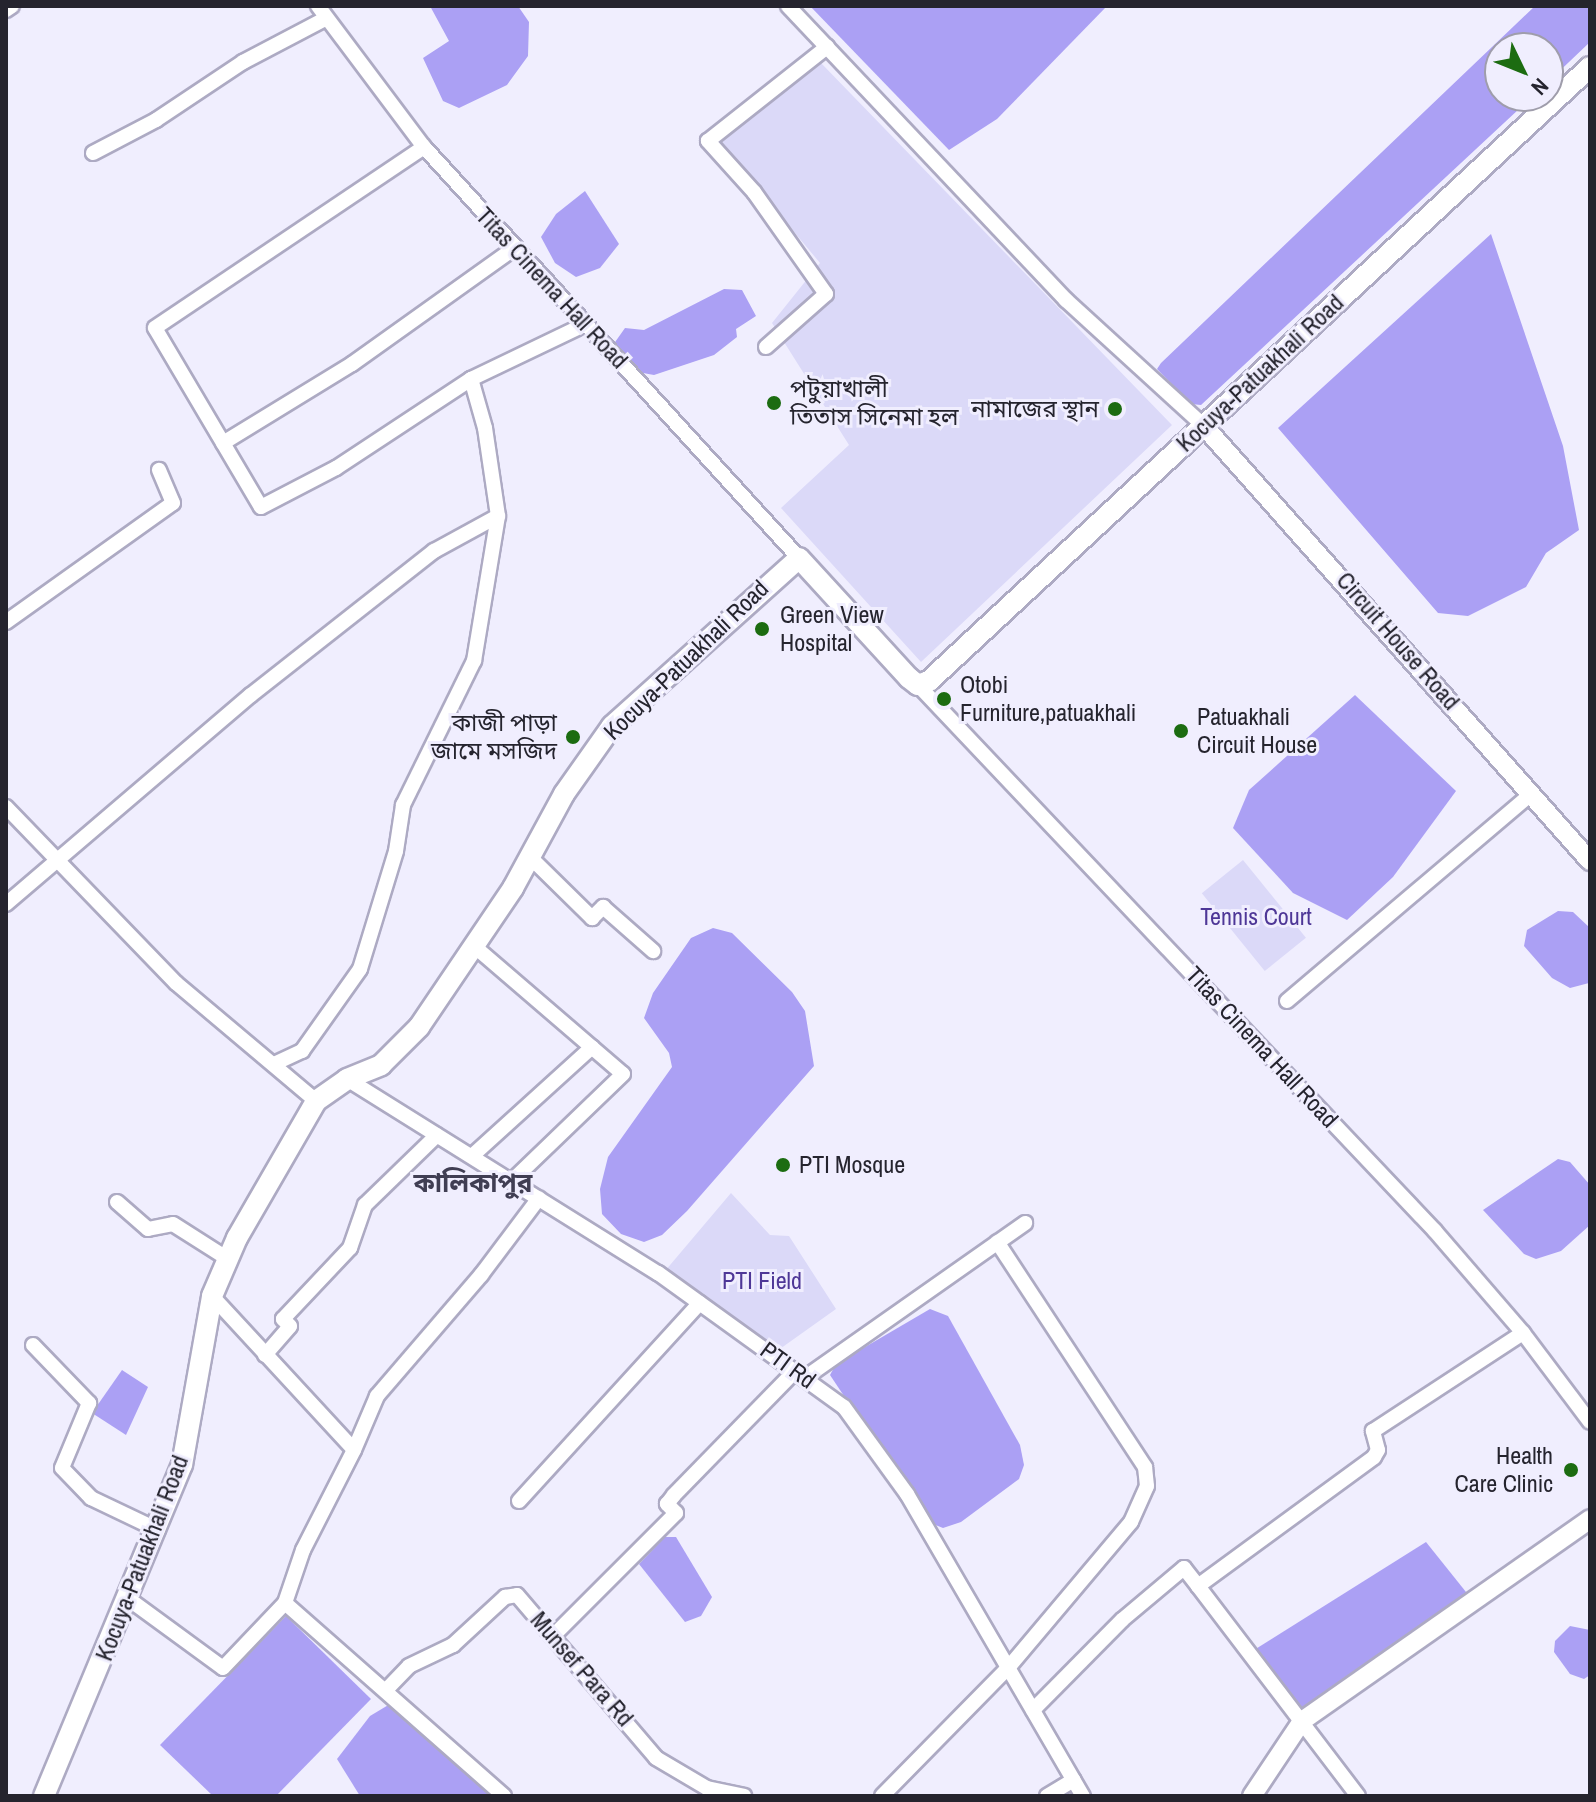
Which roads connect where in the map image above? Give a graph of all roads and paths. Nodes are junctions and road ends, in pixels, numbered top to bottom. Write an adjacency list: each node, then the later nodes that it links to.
1 (12, 6): 3 (street)
2 (788, 6): 5 (street)
3 (6, 10)
4 (322, 12): 7 (street, Titas Cinema Hall Road); 8 (street)
5 (827, 47): 11 (street); 13 (street)
6 (1590, 67): 13 (main road, Kocuya-Patuakhali Road)
7 (424, 147): 9 (street, Titas Cinema Hall Road); 14 (street)
8 (93, 153)
9 (513, 249): 10 (street, Titas Cinema Hall Road); 14 (street)
10 (586, 324): 12 (street); 17 (street, Titas Cinema Hall Road)
11 (766, 347)
12 (471, 379): 14 (street); 16 (street)
13 (1203, 425): 19 (main road, Kocuya-Patuakhali Road); 20 (street, Circuit House Road)
14 (223, 443)
15 (159, 470): 18 (street)
16 (498, 516): 23 (street); 30 (street)
17 (799, 558): 19 (main road); 22 (main road, Kocuya-Patuakhali Road)
18 (6, 622)
19 (918, 685): 43 (street, Titas Cinema Hall Road)
20 (1531, 794): 24 (street, Circuit House Road); 28 (street)
21 (6, 807): 23 (street)
22 (531, 858): 26 (main road, Kocuya-Patuakhali Road); 27 (street)
23 (56, 861): 25 (street); 30 (street)
24 (1590, 861)
25 (6, 904)
26 (474, 946): 29 (street); 31 (main road, Kocuya-Patuakhali Road)
27 (653, 951)
28 (1287, 1001)
29 (592, 1047): 34 (street); 35 (street)
30 (276, 1063): 32 (street)
31 (347, 1079): 32 (main road, Kocuya-Patuakhali Road); 33 (street, PTI Rd)
32 (316, 1101): 40 (main road, Kocuya-Patuakhali Road)
33 (437, 1135): 34 (street, PTI Rd); 45 (street)
34 (472, 1156): 35 (street, PTI Rd)
35 (512, 1181): 36 (street, PTI Rd)
36 (539, 1198): 42 (street, PTI Rd); 48 (street)
37 (117, 1202): 40 (street)
38 (1025, 1223): 39 (street)
39 (997, 1242): 46 (street); 56 (street)
40 (228, 1259): 41 (main road, Kocuya-Patuakhali Road)
41 (212, 1296): 45 (street); 51 (main road, Kocuya-Patuakhali Road)
42 (700, 1303): 46 (street, PTI Rd); 49 (street)
43 (1523, 1333): 47 (street, Titas Cinema Hall Road); 52 (street)
44 (33, 1345): 51 (street)
45 (265, 1355): 48 (street)
46 (801, 1373): 55 (street); 56 (street, PTI Rd)
47 (1590, 1422)
48 (354, 1450): 54 (street)
49 (519, 1501)
50 (1590, 1519): 59 (street)
51 (158, 1530): 53 (main road, Kocuya-Patuakhali Road)
52 (1198, 1586): 58 (street); 59 (street)
53 (130, 1600): 54 (street); 61 (main road, Kocuya-Patuakhali Road)
54 (285, 1603): 57 (street)
55 (553, 1636): 57 (street, Munsef Para Rd); 63 (street, Munsef Para Rd)
56 (1008, 1668): 58 (street, PTI Rd); 64 (street)
57 (388, 1688): 62 (street)
58 (1033, 1710): 60 (street, PTI Rd)
59 (1302, 1721): 67 (street); 68 (street)
60 (1074, 1780): 65 (street); 66 (street, PTI Rd)
61 (44, 1796)
62 (504, 1796)
63 (744, 1796)
64 (882, 1796)
65 (1047, 1796)
66 (1083, 1796)
67 (1252, 1796)
68 (1358, 1796)

